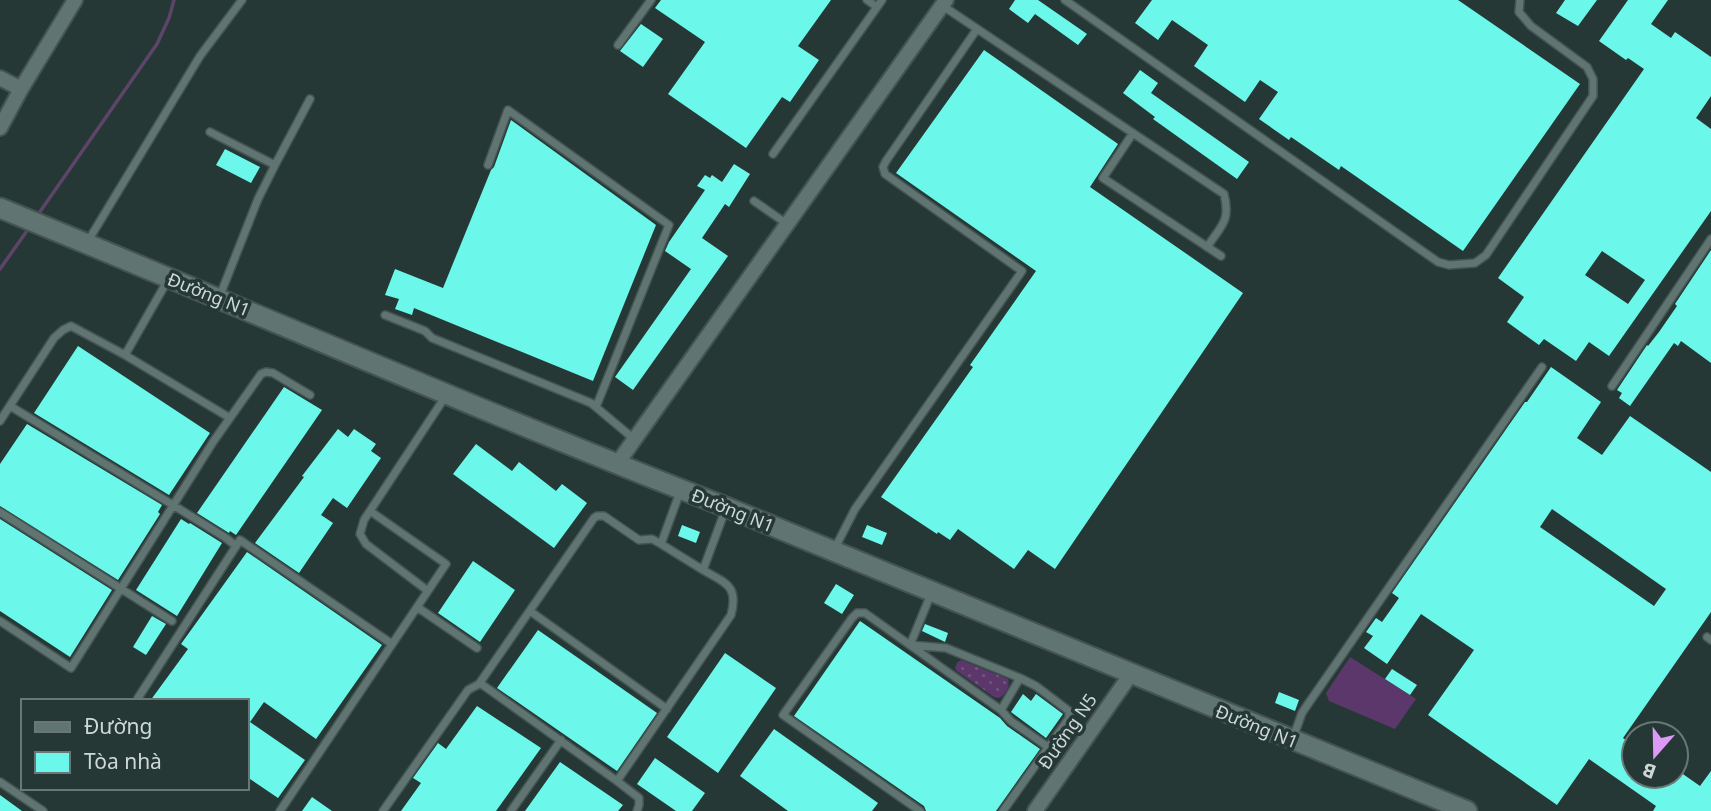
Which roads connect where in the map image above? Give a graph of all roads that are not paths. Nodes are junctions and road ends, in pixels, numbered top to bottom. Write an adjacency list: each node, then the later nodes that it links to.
1 (75, 0): 12 (street)
2 (242, 0): 24 (lane)
3 (651, 0): 10 (lane)
4 (867, 0): 7 (lane)
5 (1065, 0): 6 (lane)
6 (1520, 0)
7 (879, 3): 17 (lane)
8 (944, 3): 9 (lane); 22 (street)
9 (977, 29): 16 (lane); 48 (lane)
10 (618, 45)
11 (0, 78): 12 (street)
12 (21, 89): 14 (street)
13 (310, 99): 19 (lane)
14 (0, 128)
15 (210, 132): 19 (lane)
16 (1133, 133): 25 (lane); 25 (lane)
17 (773, 154)
18 (488, 164): 36 (lane)
19 (275, 165): 28 (lane)
20 (754, 201): 22 (lane)
21 (6, 210): 24 (street, Đường N1)
22 (787, 224): 39 (street)
23 (1711, 239): 32 (lane)
24 (86, 244): 27 (street, Đường N1)
25 (1207, 247): 26 (lane)
26 (1221, 256)
27 (169, 277): 28 (street, Đường N1); 30 (lane)
28 (219, 298): 33 (street, Đường N1)
29 (385, 316): 36 (lane)
30 (125, 355): 35 (lane); 37 (lane)
31 (1542, 366): 67 (lane)
32 (1612, 386)
33 (447, 394): 40 (street, Đường N1); 44 (lane)
34 (310, 395): 37 (lane)
35 (10, 406): 38 (lane); 42 (lane)
36 (596, 407): 39 (lane)
37 (230, 418): 42 (lane)
38 (0, 421)
39 (635, 439): 40 (street)
40 (617, 464): 41 (street, Đường N1)
41 (681, 489): 43 (street, Đường N1); 46 (lane)
42 (173, 505): 47 (lane); 50 (lane)
43 (726, 507): 48 (street, Đường N1); 49 (lane)
44 (370, 510): 51 (lane); 51 (lane)
45 (0, 512): 50 (lane)
46 (661, 544): 49 (lane); 54 (lane)
47 (236, 546): 57 (lane); 63 (lane)
48 (833, 552): 52 (street, Đường N1)
49 (703, 570): 64 (lane)
50 (121, 589): 55 (lane); 56 (lane)
51 (428, 590): 53 (lane)
52 (932, 592): 58 (lane); 60 (street, Đường N1)
53 (417, 607): 57 (lane); 59 (lane)
54 (530, 611): 62 (lane); 64 (lane)
55 (0, 621)
56 (172, 621)
57 (392, 644): 72 (lane)
58 (910, 645): 61 (lane); 65 (lane); 76 (lane)
59 (477, 648)
60 (1131, 674): 67 (street, Đường N1); 78 (street, Đường N5)
61 (1020, 678): 65 (lane); 68 (lane)
62 (480, 682): 66 (lane); 73 (lane)
63 (138, 698)
64 (667, 709): 69 (lane)
65 (1001, 710): 68 (lane)
66 (561, 740): 69 (lane); 74 (lane)
67 (1292, 740): 79 (street, Đường N1)
68 (1048, 747): 77 (lane)
69 (617, 781): 75 (lane)
70 (0, 782): 71 (lane)
71 (43, 811)
72 (280, 811)
73 (383, 811)
74 (512, 811)
75 (636, 811)
76 (920, 811)
77 (1003, 811)
78 (1035, 811)
79 (1466, 811)

